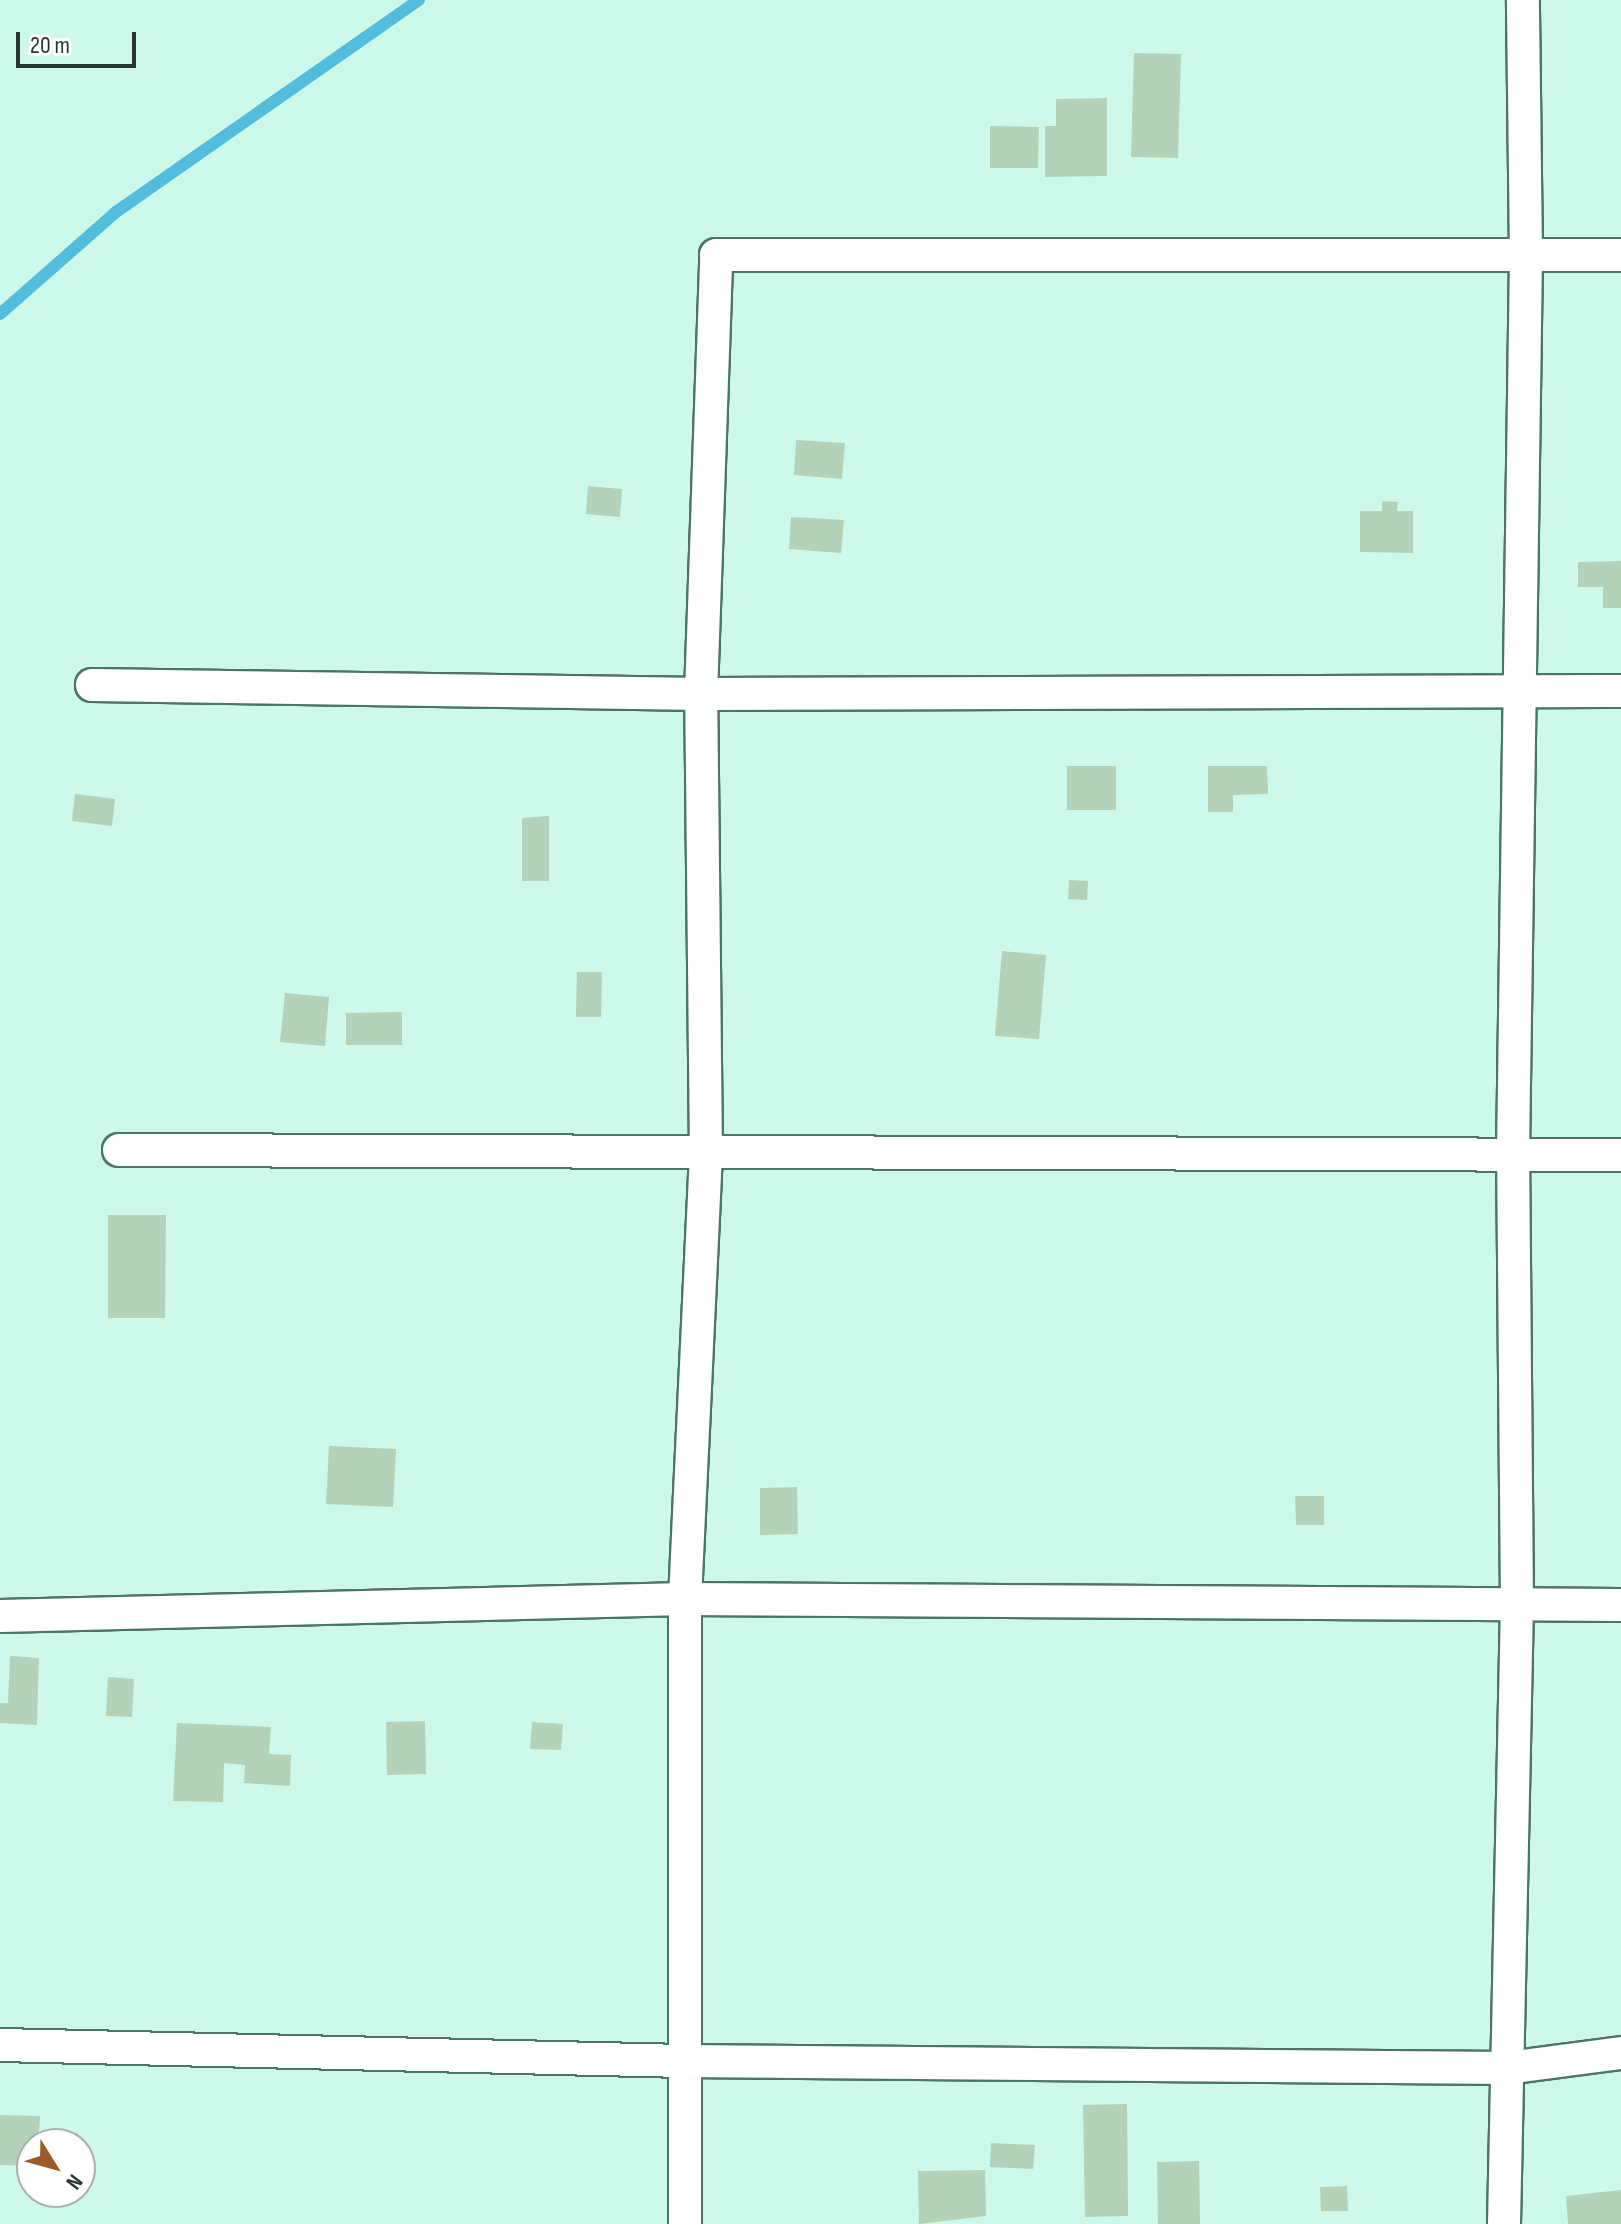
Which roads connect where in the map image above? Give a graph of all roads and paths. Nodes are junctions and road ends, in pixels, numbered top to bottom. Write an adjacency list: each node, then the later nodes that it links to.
1 (1523, 0): 2 (street)
2 (1526, 255): 3 (street); 5 (street); 7 (street)
3 (1621, 255)
4 (92, 685): 7 (street)
5 (1517, 689): 6 (street); 7 (street); 9 (street)
6 (1621, 691)
7 (701, 694): 10 (street)
8 (119, 1150): 10 (street)
9 (1513, 1154): 10 (street); 11 (street); 13 (street)
10 (706, 1155): 12 (street)
11 (1621, 1155)
12 (685, 1599): 13 (street); 15 (street); 18 (street)
13 (1517, 1603): 14 (street); 19 (street)
14 (1621, 1605)
15 (0, 1616)
16 (0, 2045): 18 (street)
17 (1621, 2053): 19 (street)
18 (683, 2061): 19 (street); 20 (street)
19 (1507, 2068): 21 (street)
20 (685, 2224)
21 (1504, 2224)

